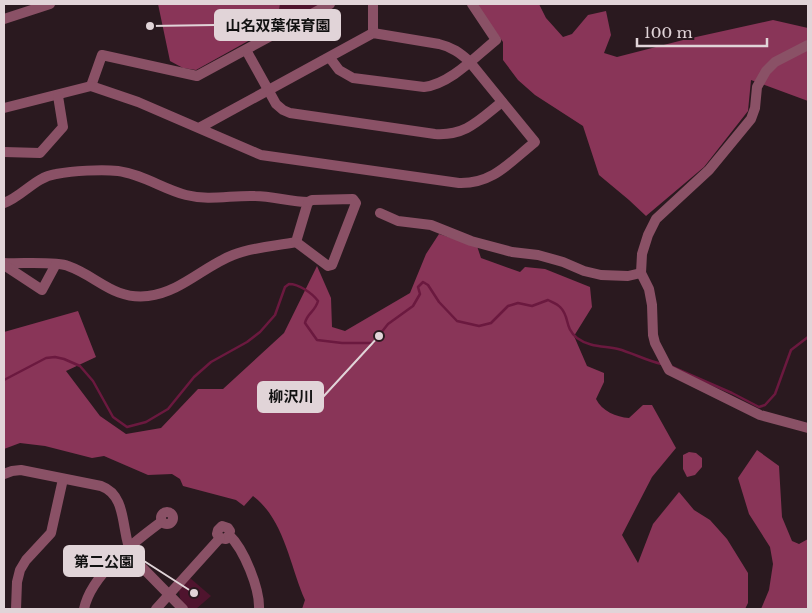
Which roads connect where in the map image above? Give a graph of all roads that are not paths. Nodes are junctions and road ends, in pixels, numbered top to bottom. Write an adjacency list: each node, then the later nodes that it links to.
1 (50, 4): 5 (street)
2 (330, 4): 8 (street)
3 (373, 4): 6 (street)
4 (472, 4): 10 (street)
5 (4, 19)
6 (372, 34): 9 (street); 10 (street)
7 (808, 45): 24 (street)
8 (246, 50): 11 (street); 12 (street)
9 (330, 58): 10 (street); 12 (street)
10 (469, 61): 14 (street)
11 (91, 86): 13 (street); 16 (street)
12 (267, 90): 14 (street); 16 (street)
13 (58, 96): 15 (street); 17 (street)
14 (502, 102): 16 (street)
15 (4, 108)
16 (199, 128)
17 (4, 152)
18 (308, 202): 19 (street); 21 (street); 21 (street)
19 (4, 203)
20 (380, 213): 24 (street)
21 (296, 242): 23 (street)
22 (4, 264): 23 (street); 23 (street)
23 (56, 264)
24 (641, 273): 25 (street)
25 (808, 428)
26 (4, 474): 27 (street)
27 (63, 479): 29 (street); 31 (street)
28 (161, 522): 29 (street)
29 (127, 548): 30 (street); 32 (street)
30 (170, 595): 33 (street); 34 (street); 35 (street)
31 (16, 609)
32 (84, 609)
33 (156, 609)
34 (183, 609)
35 (258, 609)

